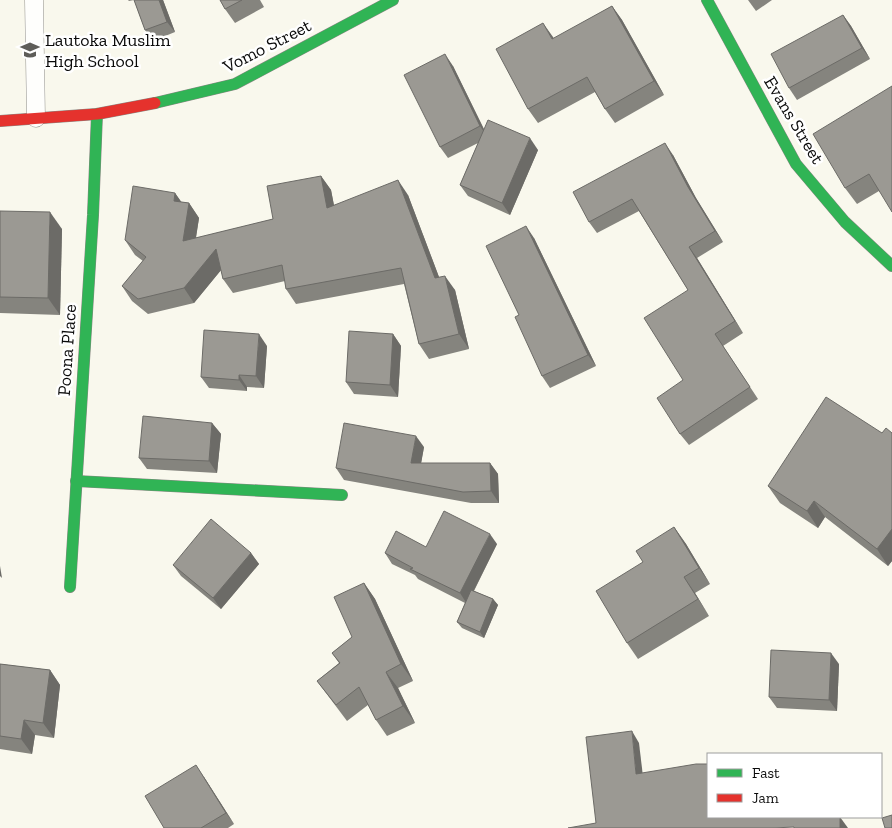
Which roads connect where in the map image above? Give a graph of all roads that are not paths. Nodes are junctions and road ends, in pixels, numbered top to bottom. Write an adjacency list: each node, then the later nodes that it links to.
1 (34, 0): 5 (lane)
2 (393, 0): 4 (street, Vomo Street)
3 (707, 0): 7 (street, Evans Street)
4 (97, 114): 5 (street, Vomo Street); 8 (street, Poona Place)
5 (36, 118): 6 (street, Vomo Street)
6 (0, 121)
7 (892, 266)
8 (76, 481): 9 (street); 10 (street, Poona Place)
9 (342, 495)
10 (70, 587)

